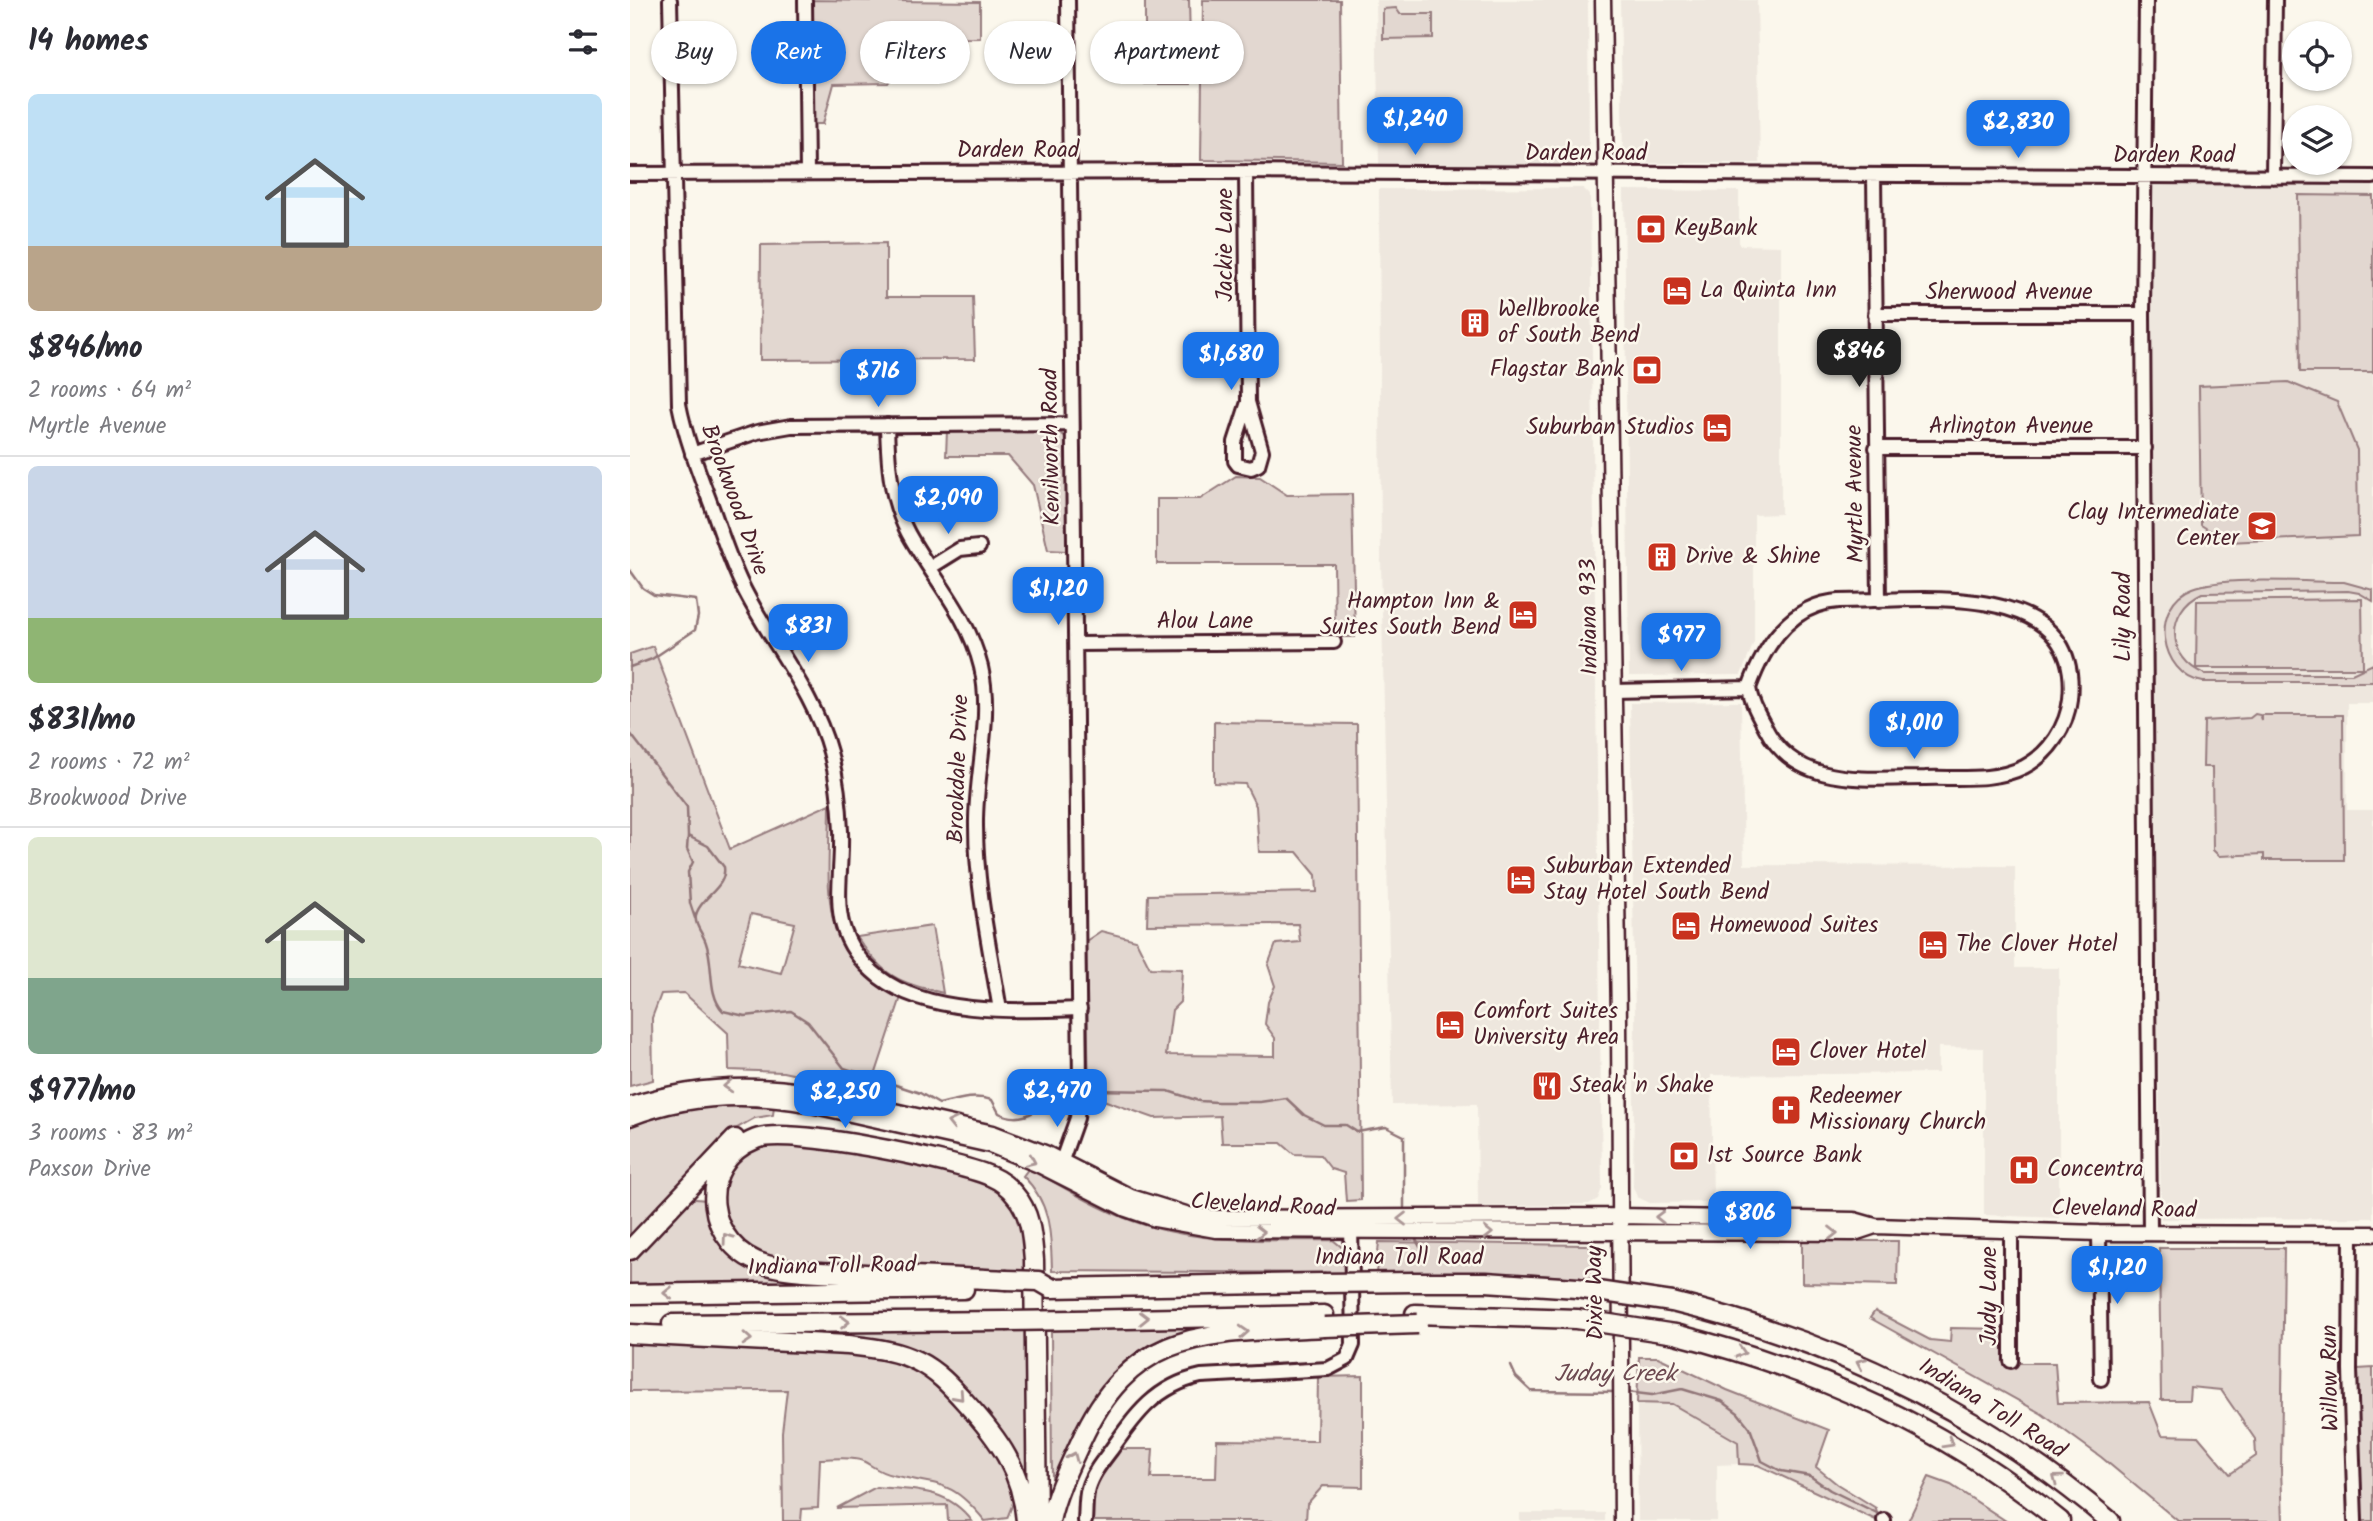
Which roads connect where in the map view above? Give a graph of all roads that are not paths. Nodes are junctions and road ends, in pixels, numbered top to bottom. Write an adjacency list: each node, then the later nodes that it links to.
1 (670, 0): 11 (street, Brookwood Drive)
2 (805, 0): 9 (street)
3 (1069, 0): 7 (street, Kenilworth Road)
4 (1604, 0): 12 (main road, Indiana 933)
5 (2146, 0): 14 (street, Lily Road)
6 (2274, 0): 15 (street)
7 (1070, 172): 8 (street, Darden Road); 9 (street, Darden Road); 20 (street, Kenilworth Road)
8 (1246, 172): 12 (street, Darden Road); 19 (street, Jackie Lane)
9 (807, 173): 11 (street, Darden Road)
10 (630, 174): 11 (street, Darden Road)
11 (673, 174): 24 (street, Brookwood Drive)
12 (1606, 176): 13 (street, Darden Road); 31 (main road, Indiana 933)
13 (1874, 176): 14 (street, Darden Road); 17 (street, Myrtle Avenue)
14 (2145, 176): 15 (street, Darden Road); 18 (street, Lily Road)
15 (2273, 177): 16 (street, Darden Road)
16 (2373, 177)
17 (1875, 314): 18 (street, Sherwood Avenue); 22 (street, Myrtle Avenue)
18 (2143, 314): 23 (street, Lily Road)
19 (1248, 402): 19 (street, Jackie Lane)
20 (1073, 424): 21 (street); 29 (street, Kenilworth Road)
21 (887, 425): 24 (street); 26 (street, Brookdale Drive)
22 (1876, 448): 23 (street, Arlington Avenue); 27 (street, Myrtle Avenue)
23 (2145, 448): 43 (street, Lily Road)
24 (692, 454): 33 (street, Brookwood Drive)
25 (979, 547): 26 (street)
26 (931, 567): 33 (street, Brookdale Drive)
27 (1879, 601): 30 (street); 30 (street)
28 (1334, 642): 29 (street, Alou Lane)
29 (1075, 643): 32 (street, Kenilworth Road)
30 (1749, 688): 31 (street)
31 (1614, 691): 37 (main road, Indiana 933)
32 (1080, 1009): 33 (street, Brookwood Drive); 36 (street, Kenilworth Road)
33 (1000, 1010)
34 (630, 1105): 36 (main road, Cleveland Road, one-way to 34)
35 (630, 1118): 38 (main road, Cleveland Road, one-way to 38)
36 (1061, 1163): 38 (main road, Cleveland Road)
37 (1618, 1216): 38 (main road, Cleveland Road, one-way to 38); 39 (main road, Cleveland Road, one-way to 37); 41 (main road, Indiana 933)
38 (1351, 1226): 41 (main road, Cleveland Road, one-way to 41); 57 (street)
39 (1875, 1226): 40 (main road, Cleveland Road); 41 (main road, Cleveland Road, one-way to 39)
40 (2011, 1231): 42 (main road, Cleveland Road); 52 (street, Judy Lane)
41 (1618, 1233): 58 (main road, Dixie Way)
42 (2099, 1233): 43 (main road, Cleveland Road); 53 (street)
43 (2150, 1233): 44 (main road, Cleveland Road)
44 (2351, 1234): 45 (main road, Cleveland Road); 61 (street, Willow Run)
45 (2373, 1234)
46 (630, 1250): 56 (highway)
47 (1005, 1284): 48 (highway, Indiana Toll Road, one-way to 48); 55 (highway, one-way to 55); 60 (highway, Indiana Toll Road, one-way to 47, bridge)
48 (630, 1294)
49 (1324, 1321): 50 (highway, one-way to 49, bridge); 56 (highway, one-way to 49); 59 (highway, one-way to 59, bridge)
50 (630, 1325)
51 (630, 1335): 54 (highway, one-way to 54)
52 (2011, 1361)
53 (2101, 1379)
54 (1026, 1521)
55 (1037, 1521)
56 (1049, 1521)
57 (1086, 1521)
58 (1622, 1521)
59 (2060, 1521)
60 (2110, 1521)
61 (2355, 1521)

